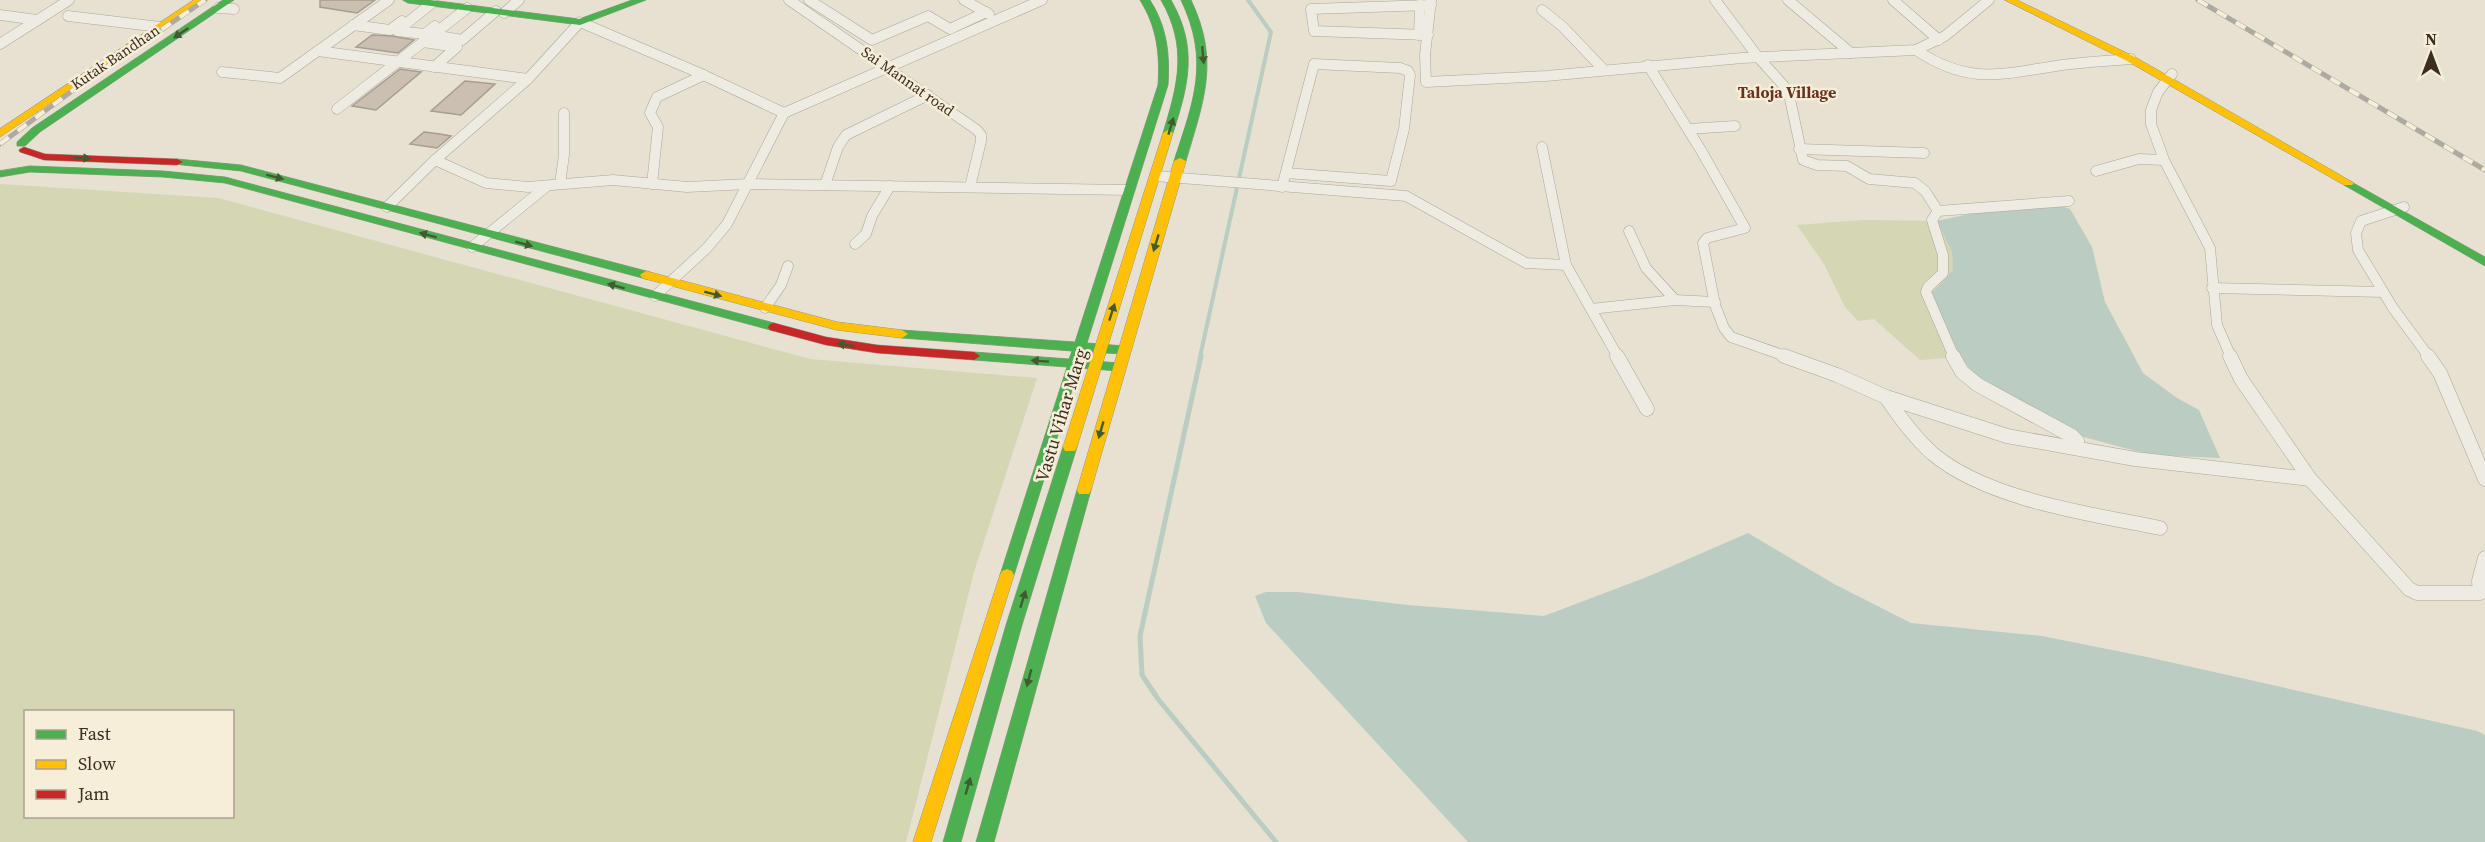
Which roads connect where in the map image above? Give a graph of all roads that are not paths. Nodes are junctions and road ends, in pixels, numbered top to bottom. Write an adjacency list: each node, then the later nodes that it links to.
1 (69, 0): 31 (street)
2 (200, 0): 34 (main road, Kutak Bandhan)
3 (388, 0): 33 (street)
4 (408, 0): 21 (main road)
5 (519, 0): 26 (street)
6 (642, 0): 32 (main road)
7 (789, 0): 46 (street, Sai Mannat road)
8 (809, 0): 27 (street)
9 (964, 0): 27 (street)
10 (1042, 0): 30 (street)
11 (1145, 0): 80 (main road)
12 (1166, 0): 69 (main road, Vastu Vihar Marg, one-way to 12)
13 (1186, 0): 70 (main road, one-way to 70)
14 (1714, 0): 41 (street)
15 (1788, 0): 40 (street)
16 (1893, 0): 36 (street)
17 (1989, 0): 36 (street)
18 (2010, 0): 42 (main road)
19 (2023, 0): 50 (main road)
20 (1431, 2): 22 (street); 35 (street)
21 (430, 3): 24 (main road); 24 (street); 33 (street)
22 (1420, 5): 35 (street); 35 (street)
23 (227, 6): 60 (main road, Kutak Bandhan, one-way to 60)
24 (463, 7): 26 (main road); 26 (street)
25 (1542, 10): 47 (street)
26 (500, 12): 32 (main road)
27 (986, 12): 30 (street)
28 (0, 15): 31 (street)
29 (68, 16): 34 (street)
30 (999, 19): 46 (street)
31 (37, 20): 37 (street)
32 (580, 22): 49 (street); 51 (street)
33 (353, 25): 39 (street)
34 (159, 27): 58 (main road, Kutak Bandhan)
35 (1423, 35): 47 (street)
36 (1939, 40): 38 (street)
37 (0, 44)
38 (1916, 50): 40 (street); 42 (street)
39 (318, 51): 43 (street); 48 (street)
40 (1851, 53): 41 (street)
41 (1758, 57): 44 (street); 62 (street)
42 (2131, 59): 50 (main road)
43 (397, 62): 45 (street); 45 (street); 53 (street)
44 (1648, 65): 47 (street); 57 (street)
45 (434, 67): 51 (street)
46 (889, 67): 52 (street, Sai Mannat road); 55 (street)
47 (1604, 70)
48 (222, 72)
49 (704, 75): 55 (street); 72 (street)
50 (2170, 77): 65 (street); 84 (main road)
51 (528, 79): 64 (street)
52 (928, 95): 74 (street); 77 (street, Sai Mannat road)
53 (337, 109)
54 (564, 113): 71 (street)
55 (784, 113): 73 (street)
56 (1735, 126): 57 (street)
57 (1688, 129): 101 (street)
58 (0, 134)
59 (0, 140): 60 (main road)
60 (23, 147): 67 (main road, Kutak Bandhan); 79 (main road, one-way to 79)
61 (1542, 147): 93 (street)
62 (1799, 149): 63 (street); 85 (street)
63 (1924, 153)
64 (435, 160): 75 (street); 83 (street)
65 (2164, 160): 66 (street); 97 (street)
66 (2096, 171)
67 (0, 173): 81 (main road)
68 (1286, 173): 68 (street); 78 (street)
69 (1155, 176): 70 (street); 105 (main road, Vastu Vihar Marg, one-way to 69)
70 (1176, 177): 78 (street); 106 (main road, one-way to 106)
71 (560, 184): 72 (street); 75 (street)
72 (652, 184): 73 (street)
73 (748, 184): 74 (street); 96 (street)
74 (825, 185): 76 (street)
75 (548, 186): 87 (street)
76 (890, 186): 77 (street); 88 (street)
77 (970, 187): 80 (street)
78 (1282, 187): 93 (street)
79 (316, 188): 81 (main road); 83 (main road)
80 (1128, 190): 104 (main road)
81 (300, 200): 89 (main road, one-way to 81)
82 (2069, 201): 85 (street)
83 (387, 207): 87 (main road)
84 (2399, 209): 90 (main road); 91 (main road); 98 (street)
85 (1938, 212): 112 (street)
86 (1629, 231): 100 (street)
87 (489, 234): 89 (street); 92 (main road, one-way to 92)
88 (855, 244)
89 (472, 247): 95 (main road)
90 (2485, 253)
91 (2485, 262)
92 (603, 265): 95 (main road); 96 (main road)
93 (1566, 265): 103 (street)
94 (788, 266): 102 (street)
95 (586, 278): 99 (main road, one-way to 95)
96 (671, 283): 99 (street); 102 (main road, one-way to 102)
97 (2212, 288): 98 (street); 113 (street)
98 (2384, 292): 114 (street)
99 (655, 296): 107 (main road, one-way to 99)
100 (1675, 300): 101 (street); 103 (street)
101 (1715, 302): 110 (street)
102 (765, 308): 104 (main road)
103 (1591, 309): 111 (street)
104 (1079, 347): 105 (main road); 107 (main road)
105 (1100, 348): 106 (main road); 108 (main road, Vastu Vihar Marg)
106 (1124, 350): 109 (main road)
107 (1073, 363): 108 (main road); 118 (main road)
108 (1095, 365): 109 (main road); 119 (main road, Vastu Vihar Marg, one-way to 108)
109 (1119, 366): 120 (main road, one-way to 120)
110 (1886, 397): 112 (street); 115 (street)
111 (1647, 409)
112 (2078, 448): 113 (street)
113 (2310, 479): 117 (street)
114 (2485, 479)
115 (2160, 528)
116 (2485, 558): 117 (street)
117 (2483, 593)
118 (922, 842)
119 (952, 842)
120 (985, 842)

